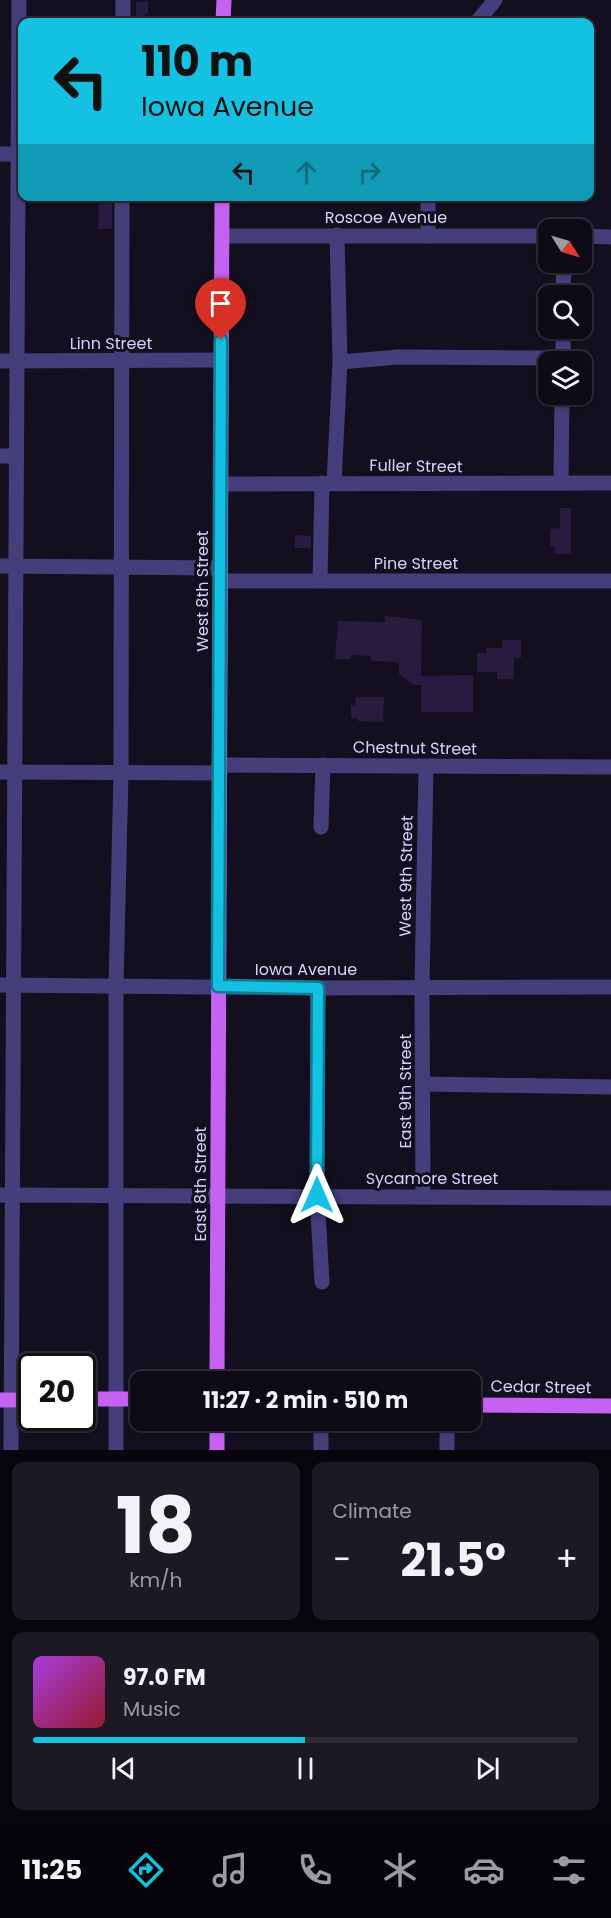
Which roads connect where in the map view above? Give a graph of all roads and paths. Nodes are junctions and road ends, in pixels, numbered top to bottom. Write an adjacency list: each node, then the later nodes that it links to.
1 (19, 0): 5 (street)
2 (123, 0): 6 (street)
3 (224, 0): 7 (main road)
4 (495, 0): 8 (street)
5 (19, 18)
6 (123, 18)
7 (223, 18)
8 (480, 18)
9 (0, 154): 10 (street)
10 (18, 154)
11 (19, 201): 24 (street)
12 (122, 201): 25 (street)
13 (222, 201): 16 (main road, West 8th Street)
14 (428, 201): 17 (street)
15 (337, 235): 16 (street, Roscoe Avenue); 17 (street, Roscoe Avenue); 26 (street)
16 (222, 236): 21 (main road, West 8th Street)
17 (428, 236): 18 (street, Roscoe Avenue)
18 (538, 236)
19 (592, 236): 20 (street)
20 (611, 237)
21 (221, 360): 25 (street, Linn Street); 33 (main road, West 8th Street)
22 (538, 360): 26 (street)
23 (0, 361): 24 (street, Linn Street)
24 (16, 361): 25 (street, Linn Street); 29 (street)
25 (120, 362): 35 (street)
26 (340, 362): 30 (street)
27 (562, 405): 31 (street)
28 (0, 456): 29 (street)
29 (16, 456): 34 (street)
30 (328, 483): 31 (street, Fuller Street); 33 (street, Fuller Street); 38 (street)
31 (561, 483): 32 (street, Fuller Street)
32 (611, 483)
33 (220, 484): 36 (main road, West 8th Street)
34 (8, 566): 35 (street, Pine Street); 43 (street)
35 (122, 566): 36 (street, Pine Street); 44 (street)
36 (220, 574): 38 (street, Pine Street); 42 (main road, West 8th Street)
37 (611, 580): 38 (street, Pine Street)
38 (320, 581)
39 (322, 765): 40 (street, Chestnut Street); 42 (street, Chestnut Street); 45 (street)
40 (426, 767): 41 (street, Chestnut Street); 49 (street, West 9th Street)
41 (611, 767)
42 (219, 769): 44 (street, Chestnut Street); 48 (main road, West 8th Street)
43 (7, 772): 44 (street, Chestnut Street); 46 (street)
44 (121, 773): 47 (street)
45 (321, 827)
46 (7, 985): 47 (street, Iowa Avenue); 55 (street)
47 (116, 986): 48 (street, Iowa Avenue); 54 (street)
48 (218, 986): 51 (street, Iowa Avenue); 57 (main road, East 8th Street)
49 (422, 986): 50 (street, Iowa Avenue); 51 (street, Iowa Avenue); 52 (street, East 9th Street)
50 (611, 987)
51 (318, 988): 56 (street)
52 (423, 1084): 53 (street); 58 (street, East 9th Street)
53 (611, 1087)
54 (117, 1194): 55 (street, Sycamore Street); 57 (street, Sycamore Street); 62 (street)
55 (6, 1195): 65 (street)
56 (317, 1195): 57 (street, Sycamore Street); 58 (street, Sycamore Street); 60 (street)
57 (217, 1197): 61 (main road, East 8th Street)
58 (423, 1197): 59 (street, Sycamore Street)
59 (611, 1198)
60 (322, 1282)
61 (217, 1371)
62 (117, 1398): 63 (main road); 64 (main road); 72 (street)
63 (96, 1399)
64 (130, 1399)
65 (5, 1400): 71 (street)
66 (481, 1405): 67 (main road, Cedar Street)
67 (611, 1406)
68 (217, 1431): 73 (main road)
69 (321, 1431): 74 (street)
70 (447, 1431): 75 (street)
71 (11, 1450)
72 (117, 1450)
73 (217, 1450)
74 (321, 1450)
75 (447, 1450)

